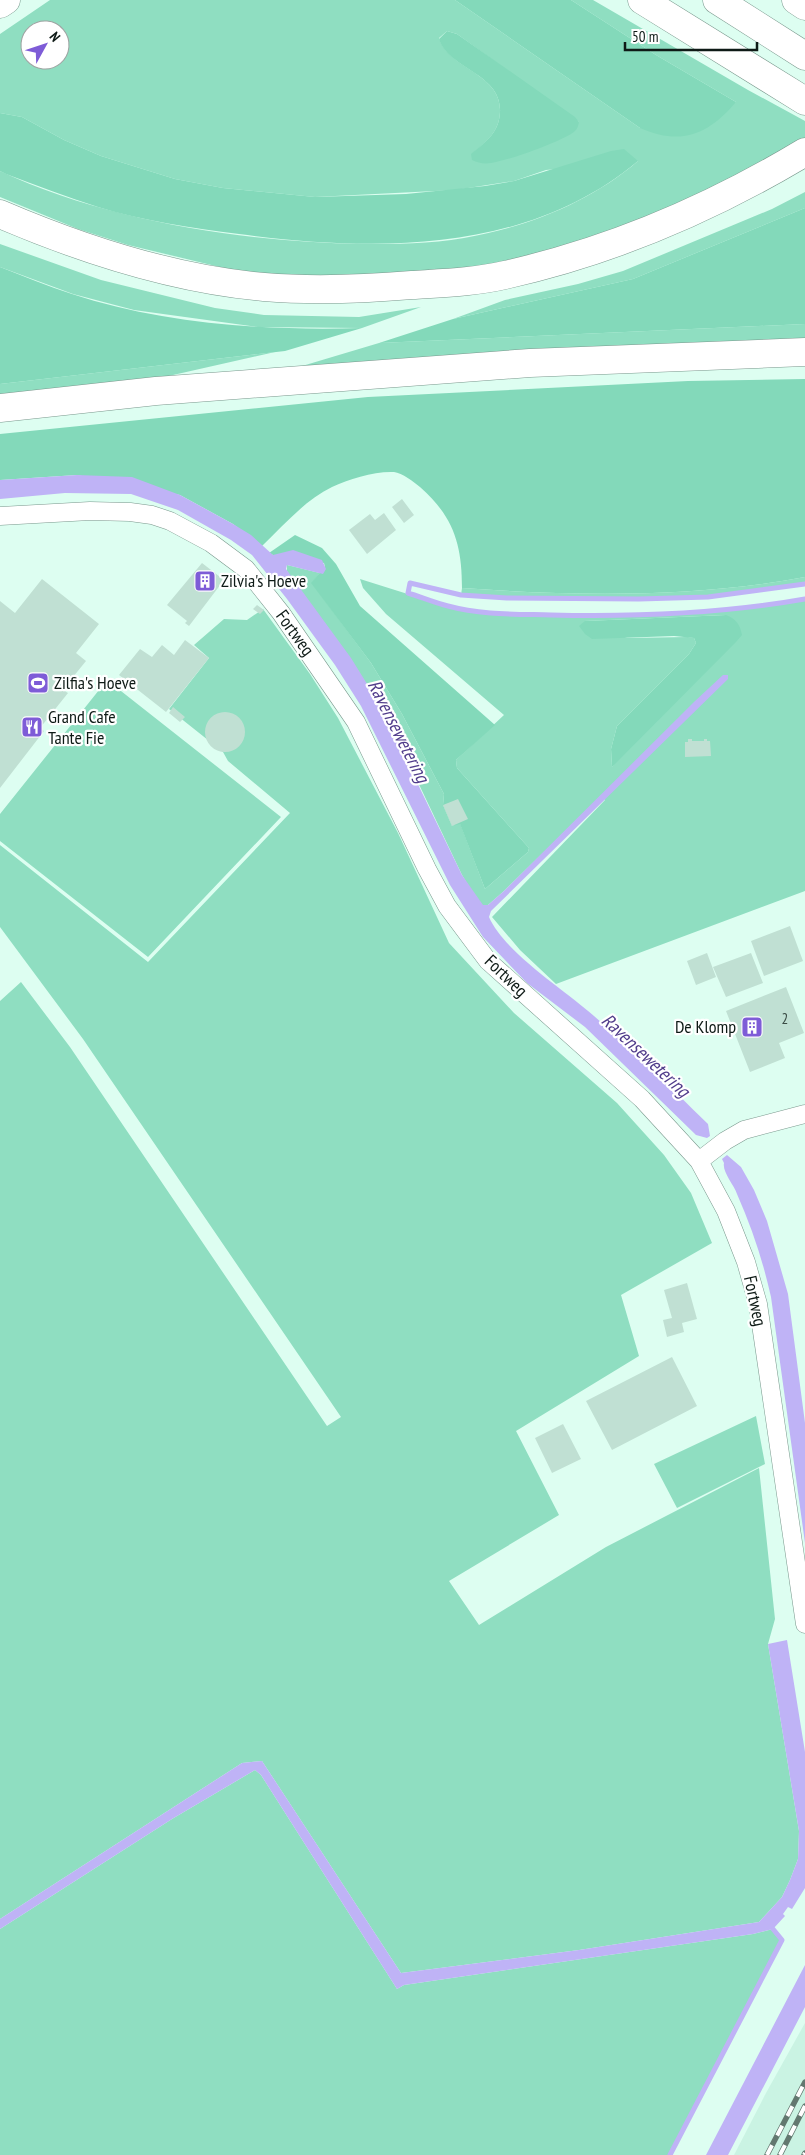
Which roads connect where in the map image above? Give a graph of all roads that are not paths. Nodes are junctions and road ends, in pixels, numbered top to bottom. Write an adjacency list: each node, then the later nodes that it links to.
1 (6, 0): 5 (highway)
2 (642, 0): 8 (highway)
3 (717, 0): 7 (highway)
4 (796, 0): 6 (highway)
5 (0, 4)
6 (805, 6)
7 (799, 53)
8 (805, 101)
9 (805, 152): 10 (highway)
10 (0, 214)
11 (805, 352): 12 (highway)
12 (0, 408)
13 (0, 516): 15 (street, Fortweg)
14 (805, 1114): 15 (street)
15 (699, 1161): 16 (street, Fortweg)
16 (805, 1624)

